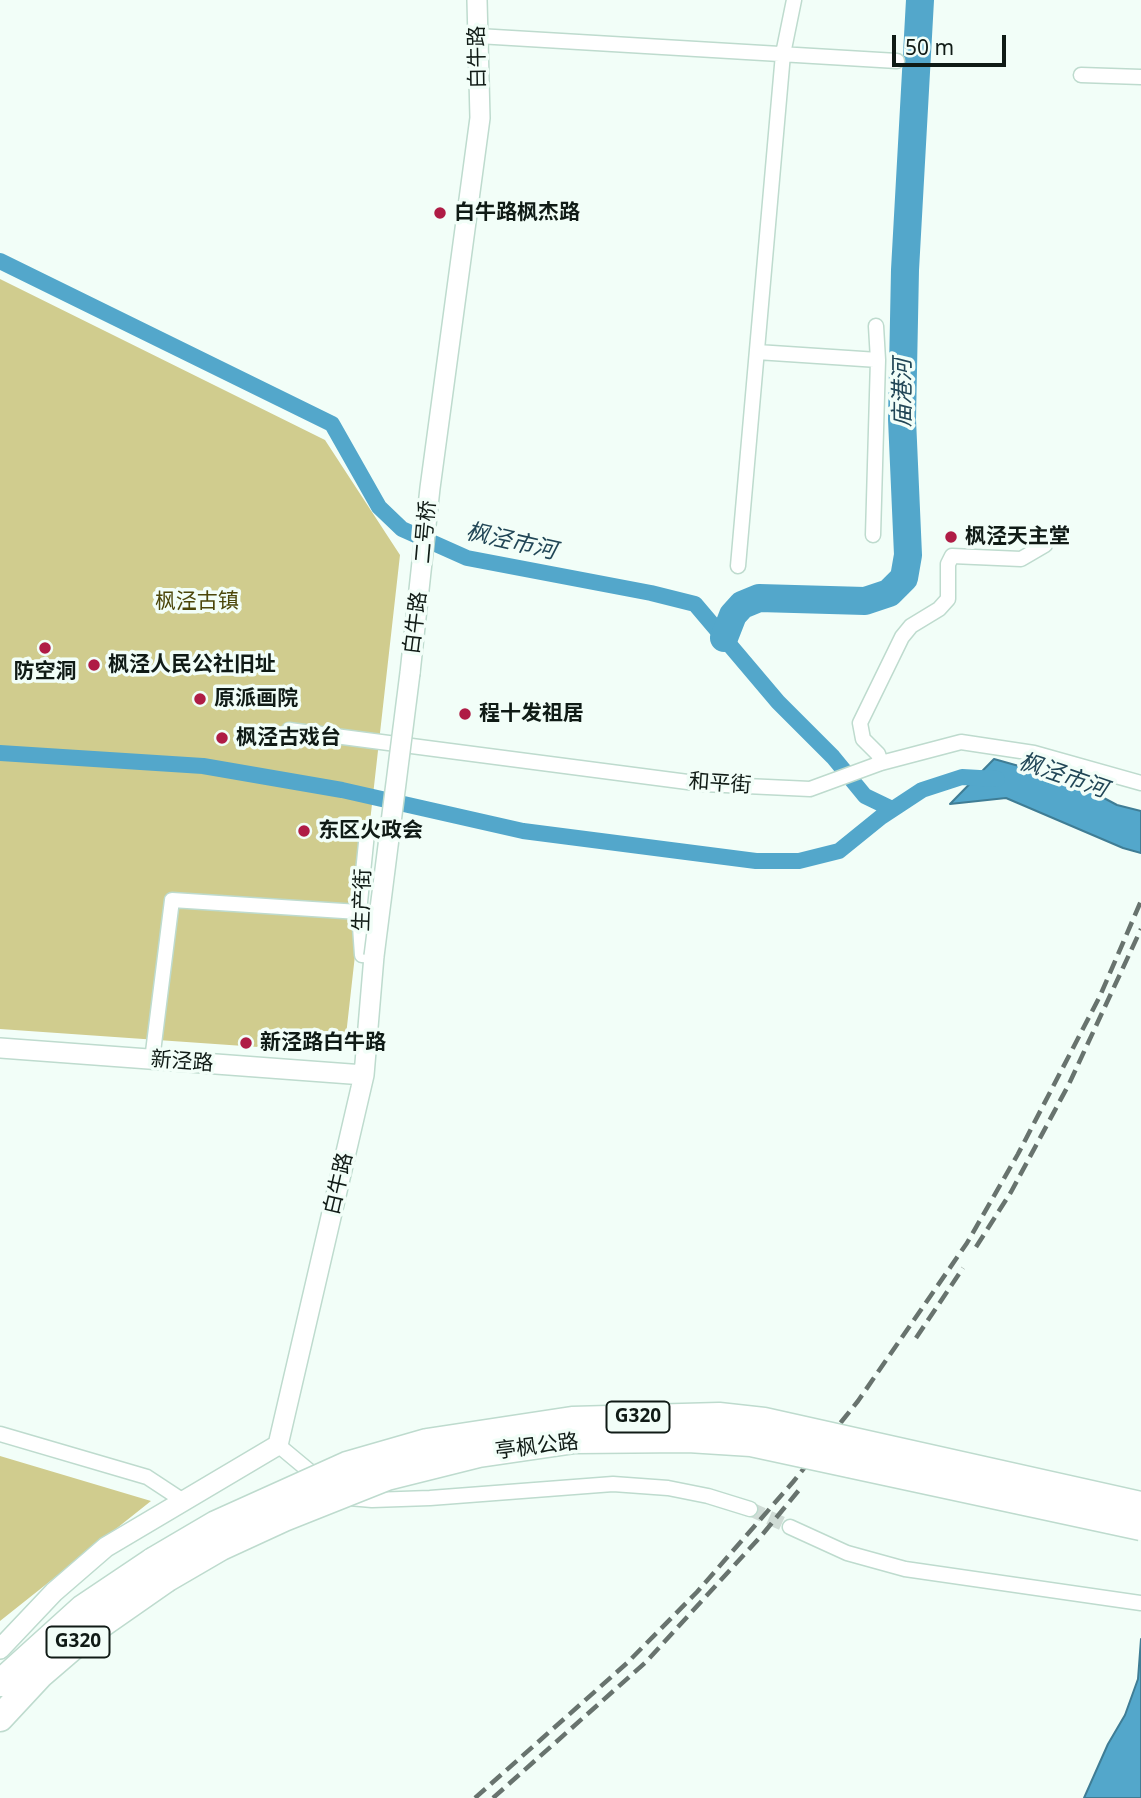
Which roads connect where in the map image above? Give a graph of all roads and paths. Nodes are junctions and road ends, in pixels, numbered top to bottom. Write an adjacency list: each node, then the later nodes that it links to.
1 (477, 0): 3 (street, 白牛路)
2 (794, 0): 4 (street)
3 (478, 36): 4 (street); 11 (street, 白牛路)
4 (783, 54): 5 (street); 9 (street)
5 (897, 61)
6 (1081, 75): 7 (street)
7 (1141, 77)
8 (876, 326): 10 (street)
9 (757, 352): 10 (street); 14 (street)
10 (878, 360): 12 (street)
11 (430, 488): 15 (street, 二号桥)
12 (873, 536)
13 (1045, 545): 17 (street)
14 (738, 566)
15 (422, 576): 21 (street, 白牛路, bridge)
16 (289, 730): 17 (street, 和平街)
17 (874, 766): 18 (street, 和平街)
18 (1141, 783)
19 (367, 833): 20 (street, 生产街)
20 (359, 912): 21 (street, 生产街); 23 (street)
21 (374, 957): 24 (street, 白牛路)
22 (0, 1048): 23 (street, 新泾路)
23 (152, 1060): 24 (street, 新泾路)
24 (364, 1075): 26 (street, 白牛路)
25 (0, 1434): 27 (street)
26 (278, 1445): 27 (street); 29 (street)
27 (185, 1502): 34 (street)
28 (1141, 1505): 32 (highway, 亭枫公路 / G320, bridge)
29 (750, 1509)
30 (790, 1527): 33 (street)
31 (1141, 1527): 32 (highway, 亭枫公路 / G320, bridge)
32 (160, 1570): 35 (highway, 亭枫公路 / G320); 36 (highway, 亭枫公路 / G320)
33 (1137, 1602)
34 (0, 1649)
35 (0, 1683)
36 (0, 1718)

